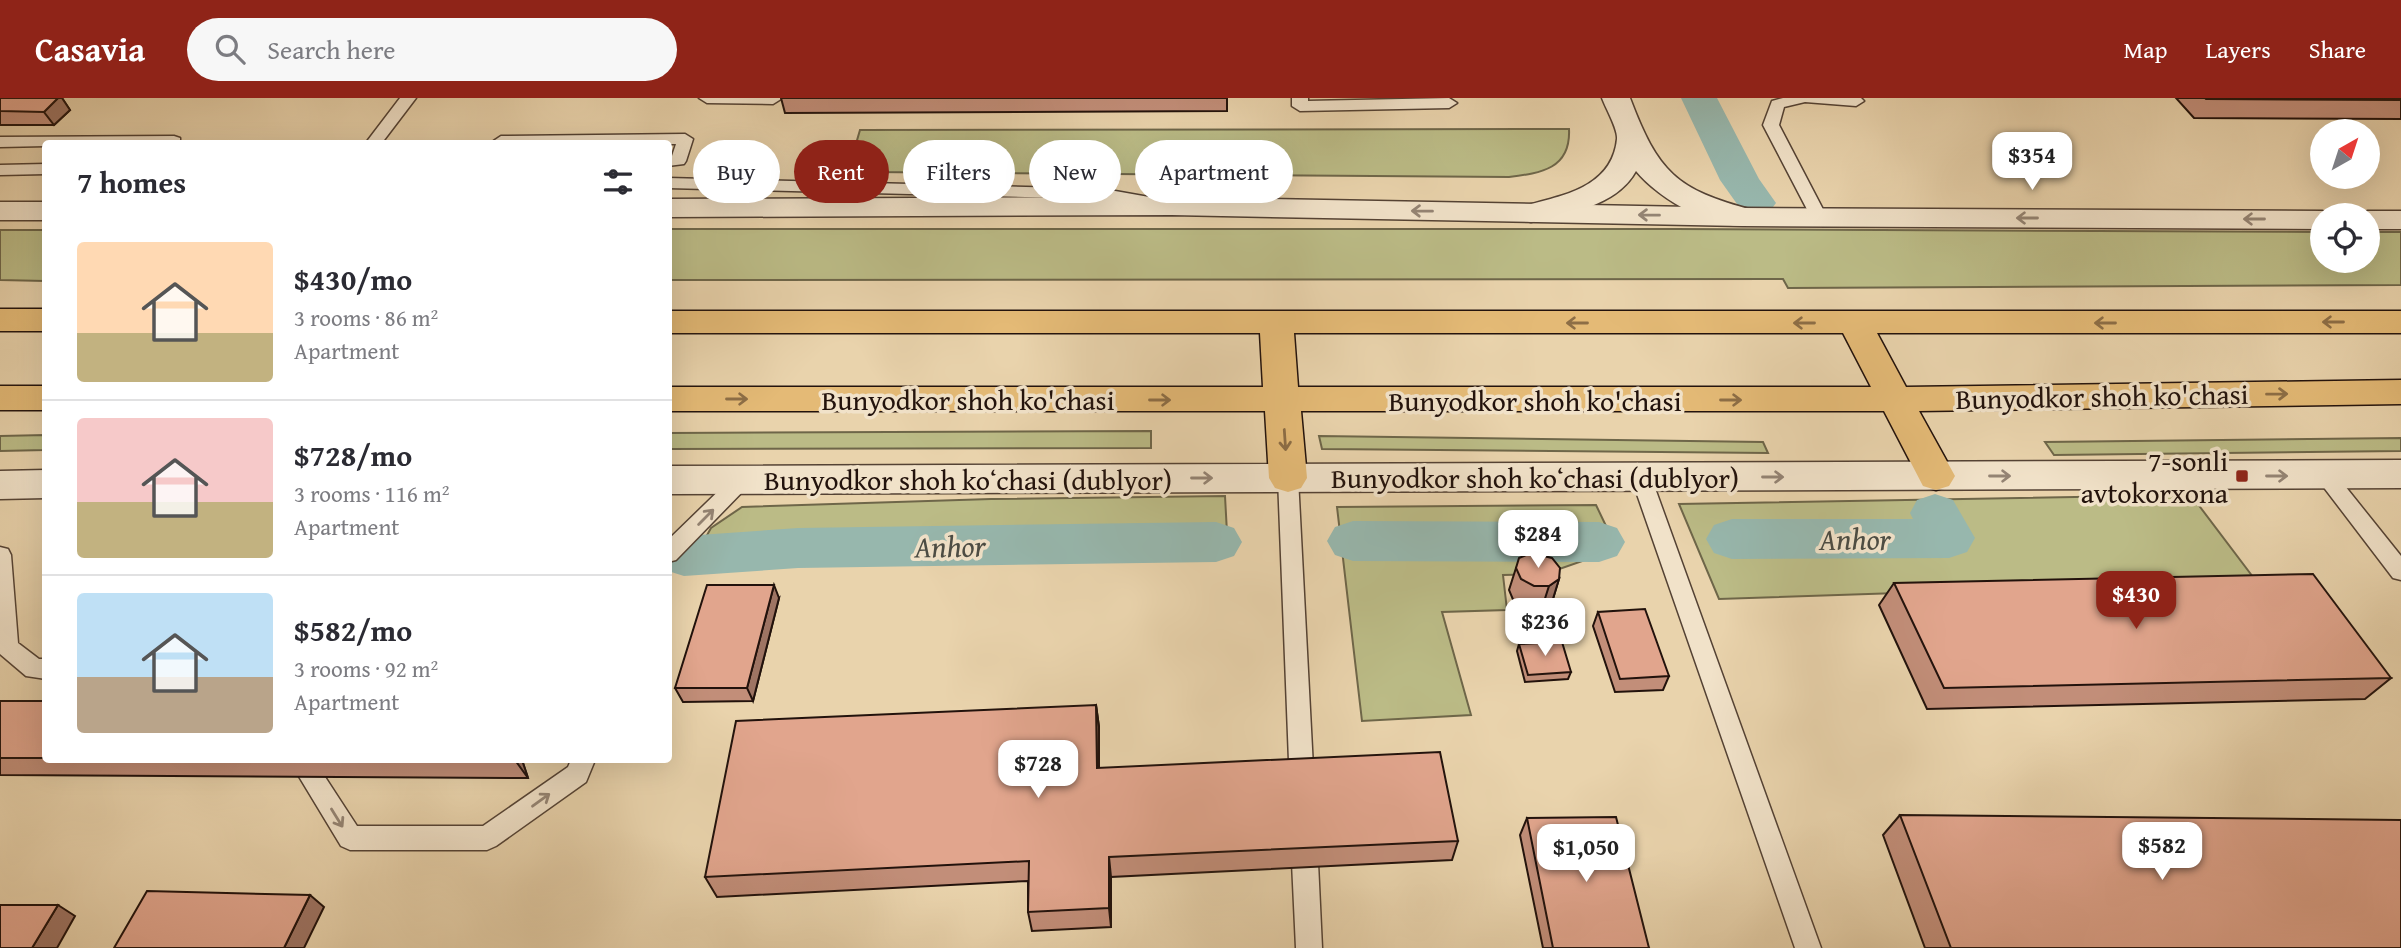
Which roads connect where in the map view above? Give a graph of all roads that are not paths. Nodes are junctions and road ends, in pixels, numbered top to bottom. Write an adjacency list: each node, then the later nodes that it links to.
1 (408, 98): 9 (lane)
2 (707, 98): 6 (lane)
3 (1300, 98): 8 (lane)
4 (1616, 98): 11 (street)
5 (1805, 98): 7 (lane); 26 (lane)
6 (773, 99)
7 (1856, 101)
8 (1449, 103)
9 (376, 140)
10 (593, 140): 14 (lane)
11 (1630, 141): 24 (street); 25 (street)
12 (0, 142): 13 (lane)
13 (42, 142)
14 (672, 161)
15 (42, 169): 16 (lane)
16 (0, 170)
17 (0, 183): 18 (lane)
18 (42, 183)
19 (672, 184): 20 (lane)
20 (1172, 206): 21 (street); 24 (street, one-way to 20)
21 (672, 208)
22 (0, 211): 23 (street)
23 (42, 211)
24 (1531, 213): 25 (street, one-way to 24)
25 (1742, 217): 26 (street)
26 (1819, 217): 27 (street, one-way to 26)
27 (2310, 220)
28 (2380, 220): 29 (street)
29 (2401, 220)
30 (0, 320): 31 (main road)
31 (42, 320)
32 (672, 322): 34 (main road)
33 (2401, 322): 35 (main road, one-way to 35)
34 (1276, 323): 35 (main road, one-way to 34); 41 (main road)
35 (1855, 323): 40 (main road)
36 (2401, 393): 40 (main road, Bunyodkor shoh ko'chasi, one-way to 36)
37 (0, 398): 38 (main road)
38 (42, 398)
39 (672, 399): 41 (main road, Bunyodkor shoh ko'chasi, one-way to 41)
40 (1895, 399): 41 (main road, Bunyodkor shoh ko'chasi, one-way to 40); 43 (main road)
41 (1282, 401): 45 (main road, one-way to 45)
42 (2326, 475): 43 (street, Bunyodkor shoh koʻchasi (dublyor), one-way to 42); 48 (street, Bunyodkor shoh koʻchasi (dublyor)); 53 (lane)
43 (1936, 476): 44 (street, Bunyodkor shoh koʻchasi (dublyor), one-way to 43)
44 (1641, 477): 45 (street, Bunyodkor shoh koʻchasi (dublyor)); 58 (lane)
45 (1288, 478): 46 (street, Bunyodkor shoh koʻchasi (dublyor), one-way to 45); 57 (lane)
46 (743, 479): 47 (street, Bunyodkor shoh koʻchasi (dublyor)); 51 (lane, one-way to 46)
47 (672, 480)
48 (2395, 480)
49 (42, 484): 50 (street)
50 (0, 485)
51 (672, 550)
52 (0, 555): 54 (lane)
53 (2401, 572)
54 (42, 669)
55 (303, 763): 56 (lane, one-way to 56)
56 (582, 763)
57 (1309, 948)
58 (1808, 948)

